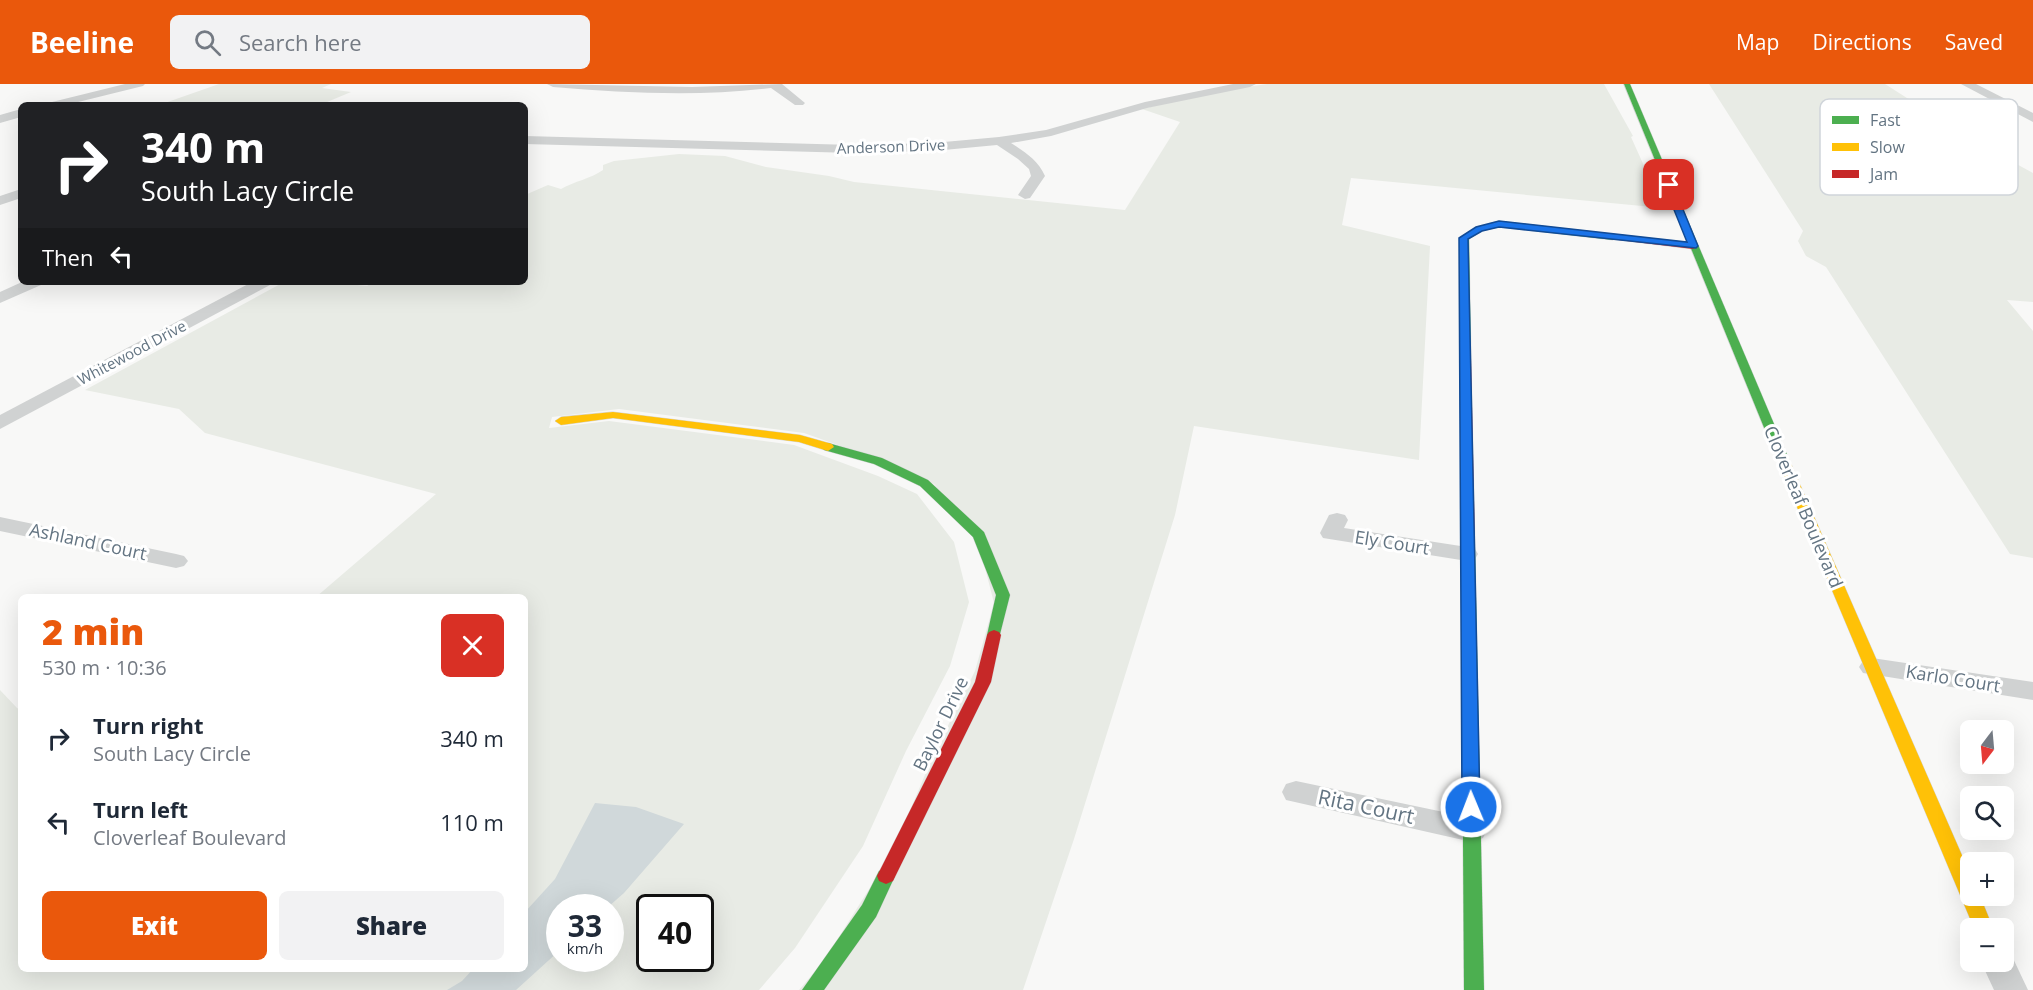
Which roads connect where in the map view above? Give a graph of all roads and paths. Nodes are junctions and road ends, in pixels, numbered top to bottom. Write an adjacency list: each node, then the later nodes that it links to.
1 (85, 84): 9 (street)
2 (139, 84): 9 (street)
3 (553, 84): 8 (street)
4 (774, 84): 8 (street); 13 (street)
5 (1250, 84): 19 (street, Anderson Drive)
6 (1627, 84): 23 (street, Cloverleaf Boulevard)
7 (1967, 84): 10 (street)
8 (596, 86)
9 (96, 94): 11 (street); 12 (street)
10 (1996, 99)
11 (116, 101)
12 (64, 102)
13 (799, 103)
14 (2018, 110): 16 (street)
15 (18, 114): 17 (street)
16 (2033, 118)
17 (0, 119)
18 (528, 141): 19 (street, Anderson Drive)
19 (999, 141): 21 (street)
20 (18, 194): 22 (street)
21 (1025, 195)
22 (0, 201)
23 (1693, 246): 31 (street); 33 (street, Cloverleaf Boulevard)
24 (28, 285): 26 (street)
25 (258, 285): 28 (street, Whitewood Drive)
26 (0, 298)
27 (561, 421): 39 (street, Baylor Drive)
28 (0, 423)
29 (1337, 520): 31 (street, Ely Court)
30 (0, 524): 32 (street, Ashland Court)
31 (1467, 554): 36 (street)
32 (176, 561)
33 (1872, 666): 34 (street, Karlo Court); 37 (street, Cloverleaf Boulevard)
34 (2033, 691)
35 (1296, 792): 36 (street, Rita Court)
36 (1472, 830): 40 (street)
37 (1980, 918)
38 (2003, 972): 41 (street)
39 (812, 990)
40 (1474, 990)
41 (2011, 990)

